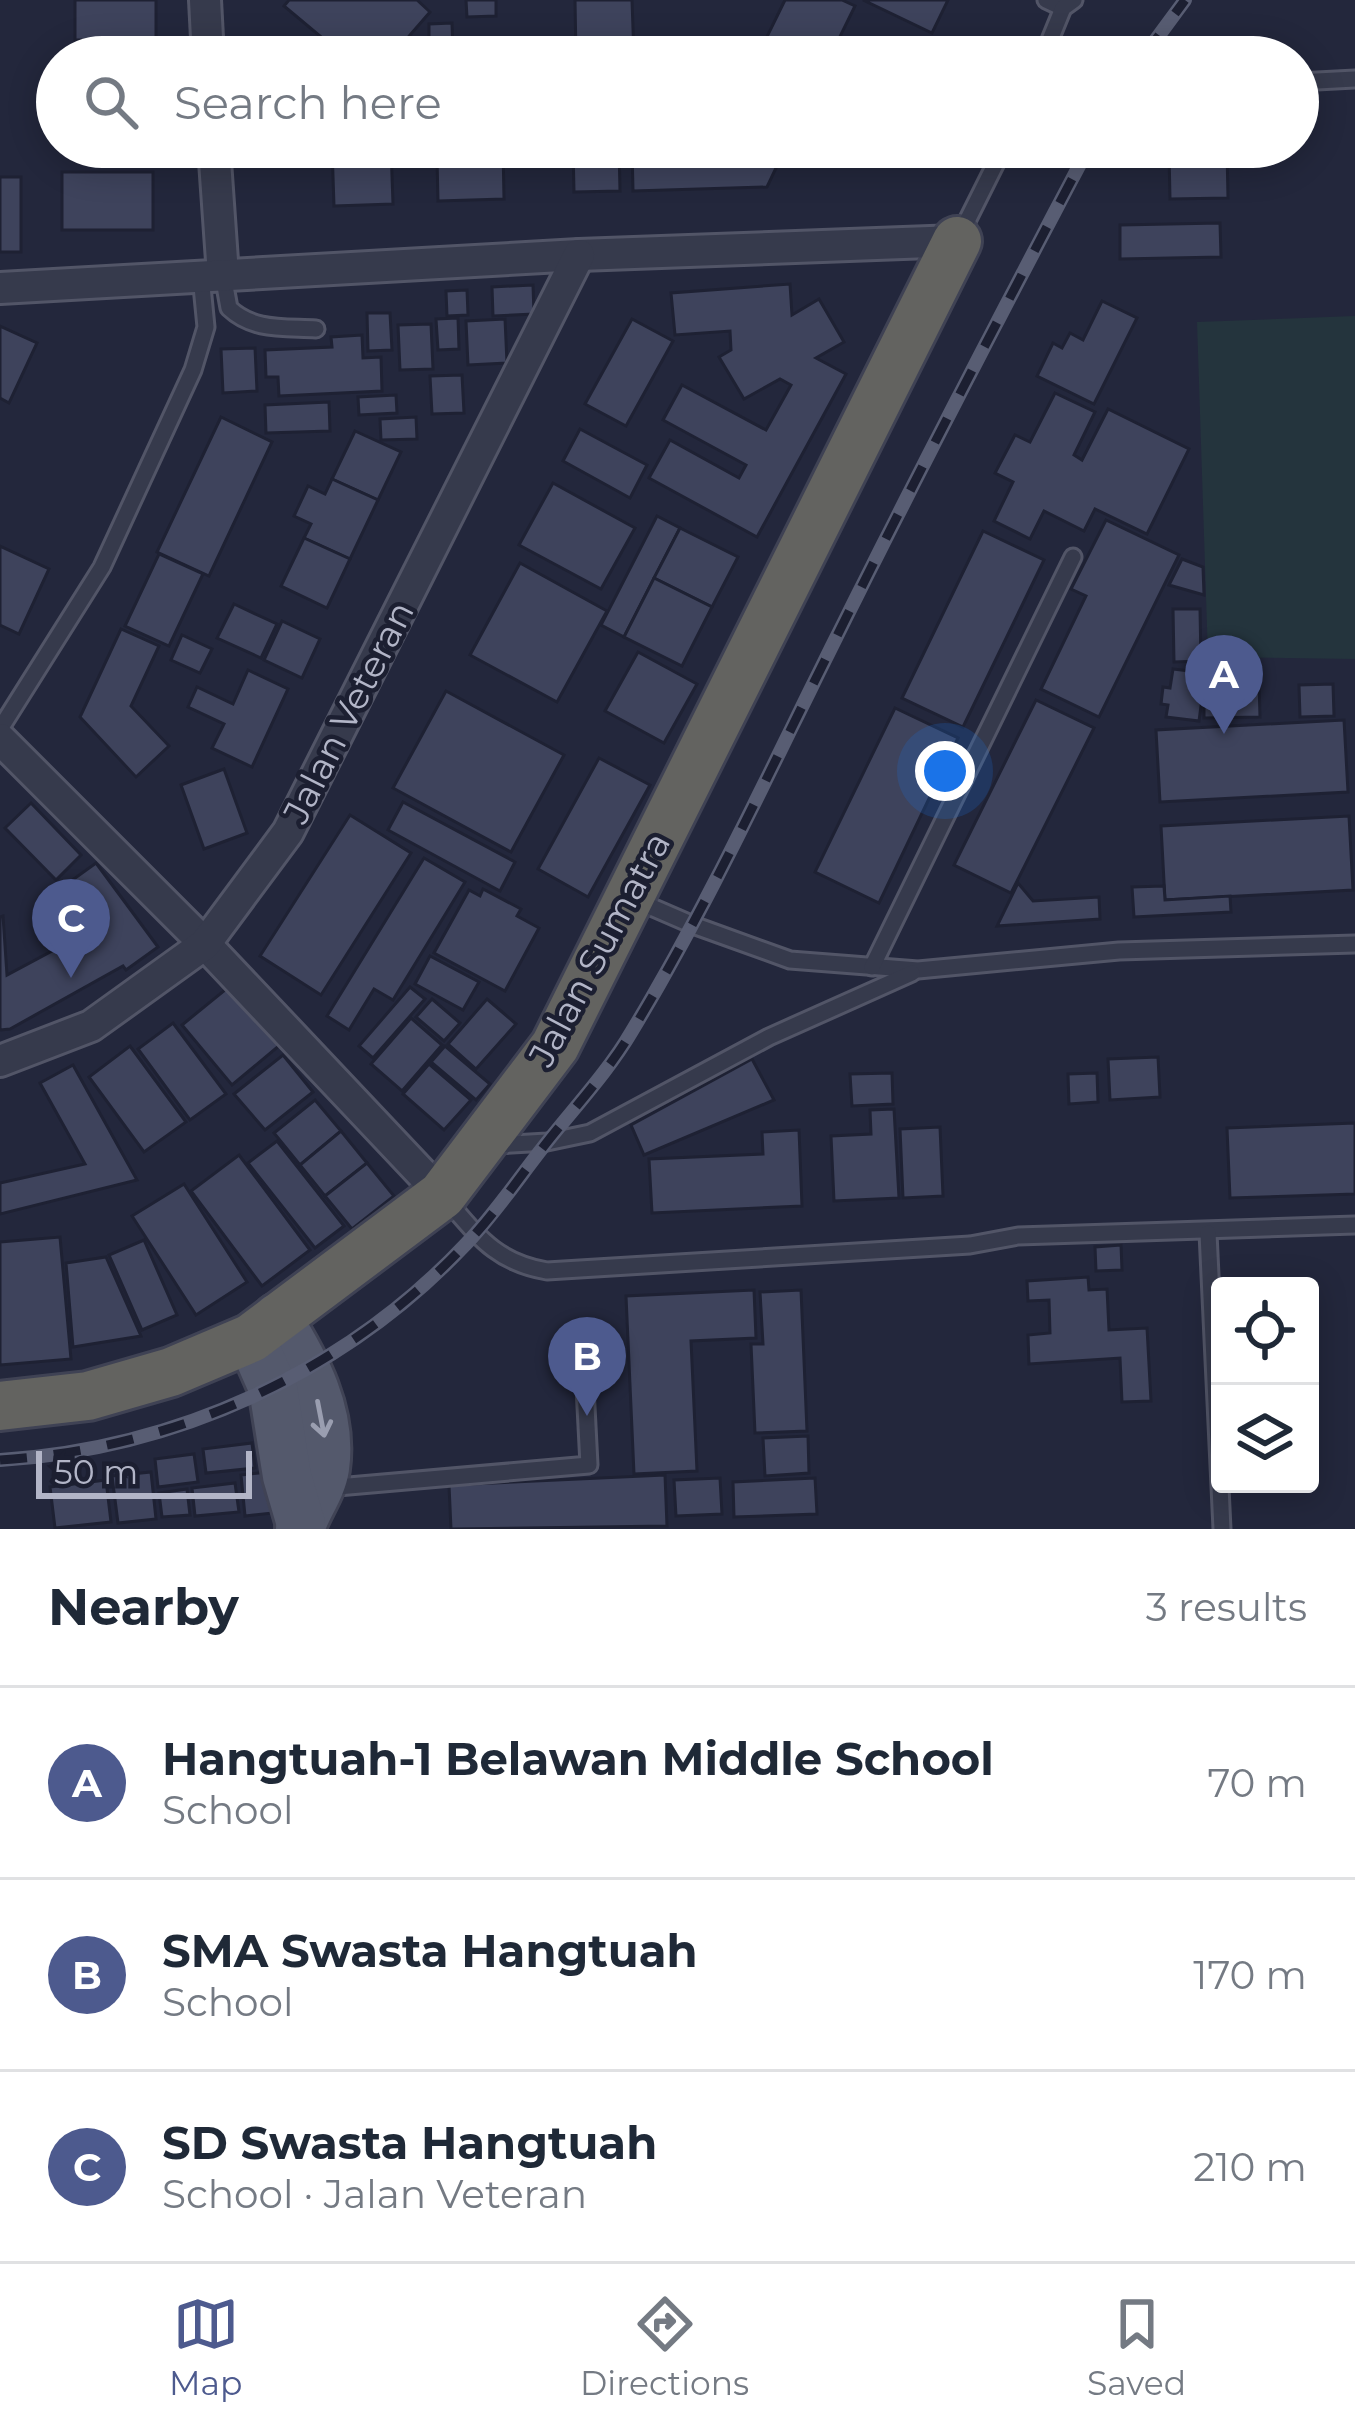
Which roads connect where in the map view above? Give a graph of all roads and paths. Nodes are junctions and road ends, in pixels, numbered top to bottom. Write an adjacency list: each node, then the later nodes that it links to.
1 (205, 0): 4 (street)
2 (1046, 0): 3 (lane)
3 (1068, 4): 5 (lane)
4 (207, 36)
5 (1053, 36)
6 (1355, 79): 7 (lane)
7 (1319, 81)
8 (214, 168): 12 (street)
9 (994, 168): 10 (lane)
10 (957, 241): 11 (street); 18 (highway, Jalan Sumatra)
11 (579, 255): 12 (street); 19 (street, Jalan Veteran)
12 (212, 276): 13 (street); 14 (lane); 16 (lane)
13 (0, 287)
14 (316, 329)
15 (1073, 557): 21 (lane)
16 (0, 729)
17 (0, 739): 19 (street)
18 (630, 897): 21 (lane); 24 (highway, Jalan Sumatra)
19 (205, 944): 23 (street, Jalan Veteran); 25 (street)
20 (1355, 944): 22 (lane)
21 (872, 967): 22 (lane)
22 (918, 970): 24 (lane)
23 (0, 1060)
24 (480, 1145): 25 (highway, Jalan Sumatra)
25 (442, 1195): 27 (lane); 28 (highway, Jalan Sumatra)
26 (1355, 1225): 27 (lane)
27 (1208, 1233): 32 (lane)
28 (264, 1328): 30 (highway, Jalan Sumatra); 31 (main road)
29 (583, 1348): 31 (lane)
30 (0, 1406)
31 (306, 1514)
32 (1222, 1529)

